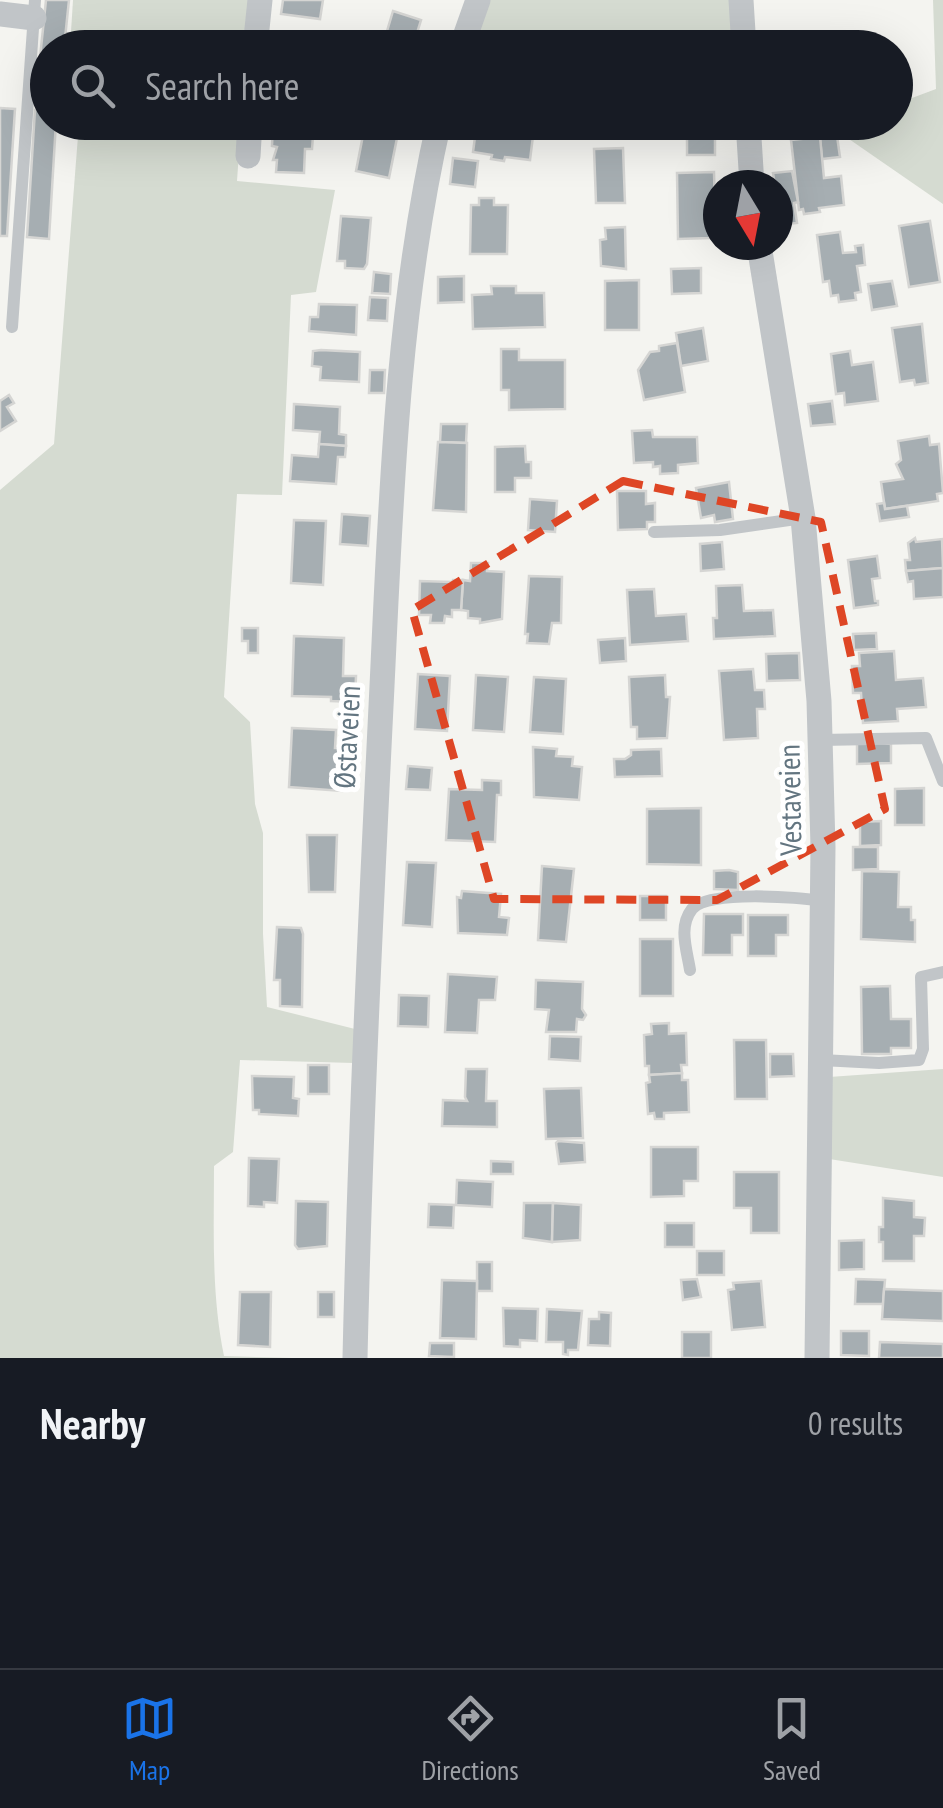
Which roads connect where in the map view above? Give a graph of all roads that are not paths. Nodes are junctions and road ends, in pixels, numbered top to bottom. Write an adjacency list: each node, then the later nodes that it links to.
1 (260, 0): 6 (street)
2 (478, 0): 7 (street)
3 (741, 0): 8 (street)
4 (34, 9): 5 (street)
5 (0, 14)
6 (256, 30)
7 (467, 30)
8 (743, 30)
9 (30, 67): 16 (lane)
10 (249, 140): 13 (street)
11 (435, 140): 25 (street, Østaveien)
12 (749, 140): 14 (street)
13 (248, 156)
14 (751, 170)
15 (761, 260): 17 (street, Vestaveien)
16 (12, 327)
17 (803, 518): 18 (lane); 19 (street, Vestaveien)
18 (654, 532)
19 (821, 740): 20 (lane); 21 (street, Vestaveien)
20 (943, 781)
21 (822, 901): 22 (lane); 24 (street, Vestaveien)
22 (690, 970)
23 (943, 972): 24 (lane)
24 (821, 1060): 26 (street, Vestaveien)
25 (356, 1358)
26 (816, 1358)

